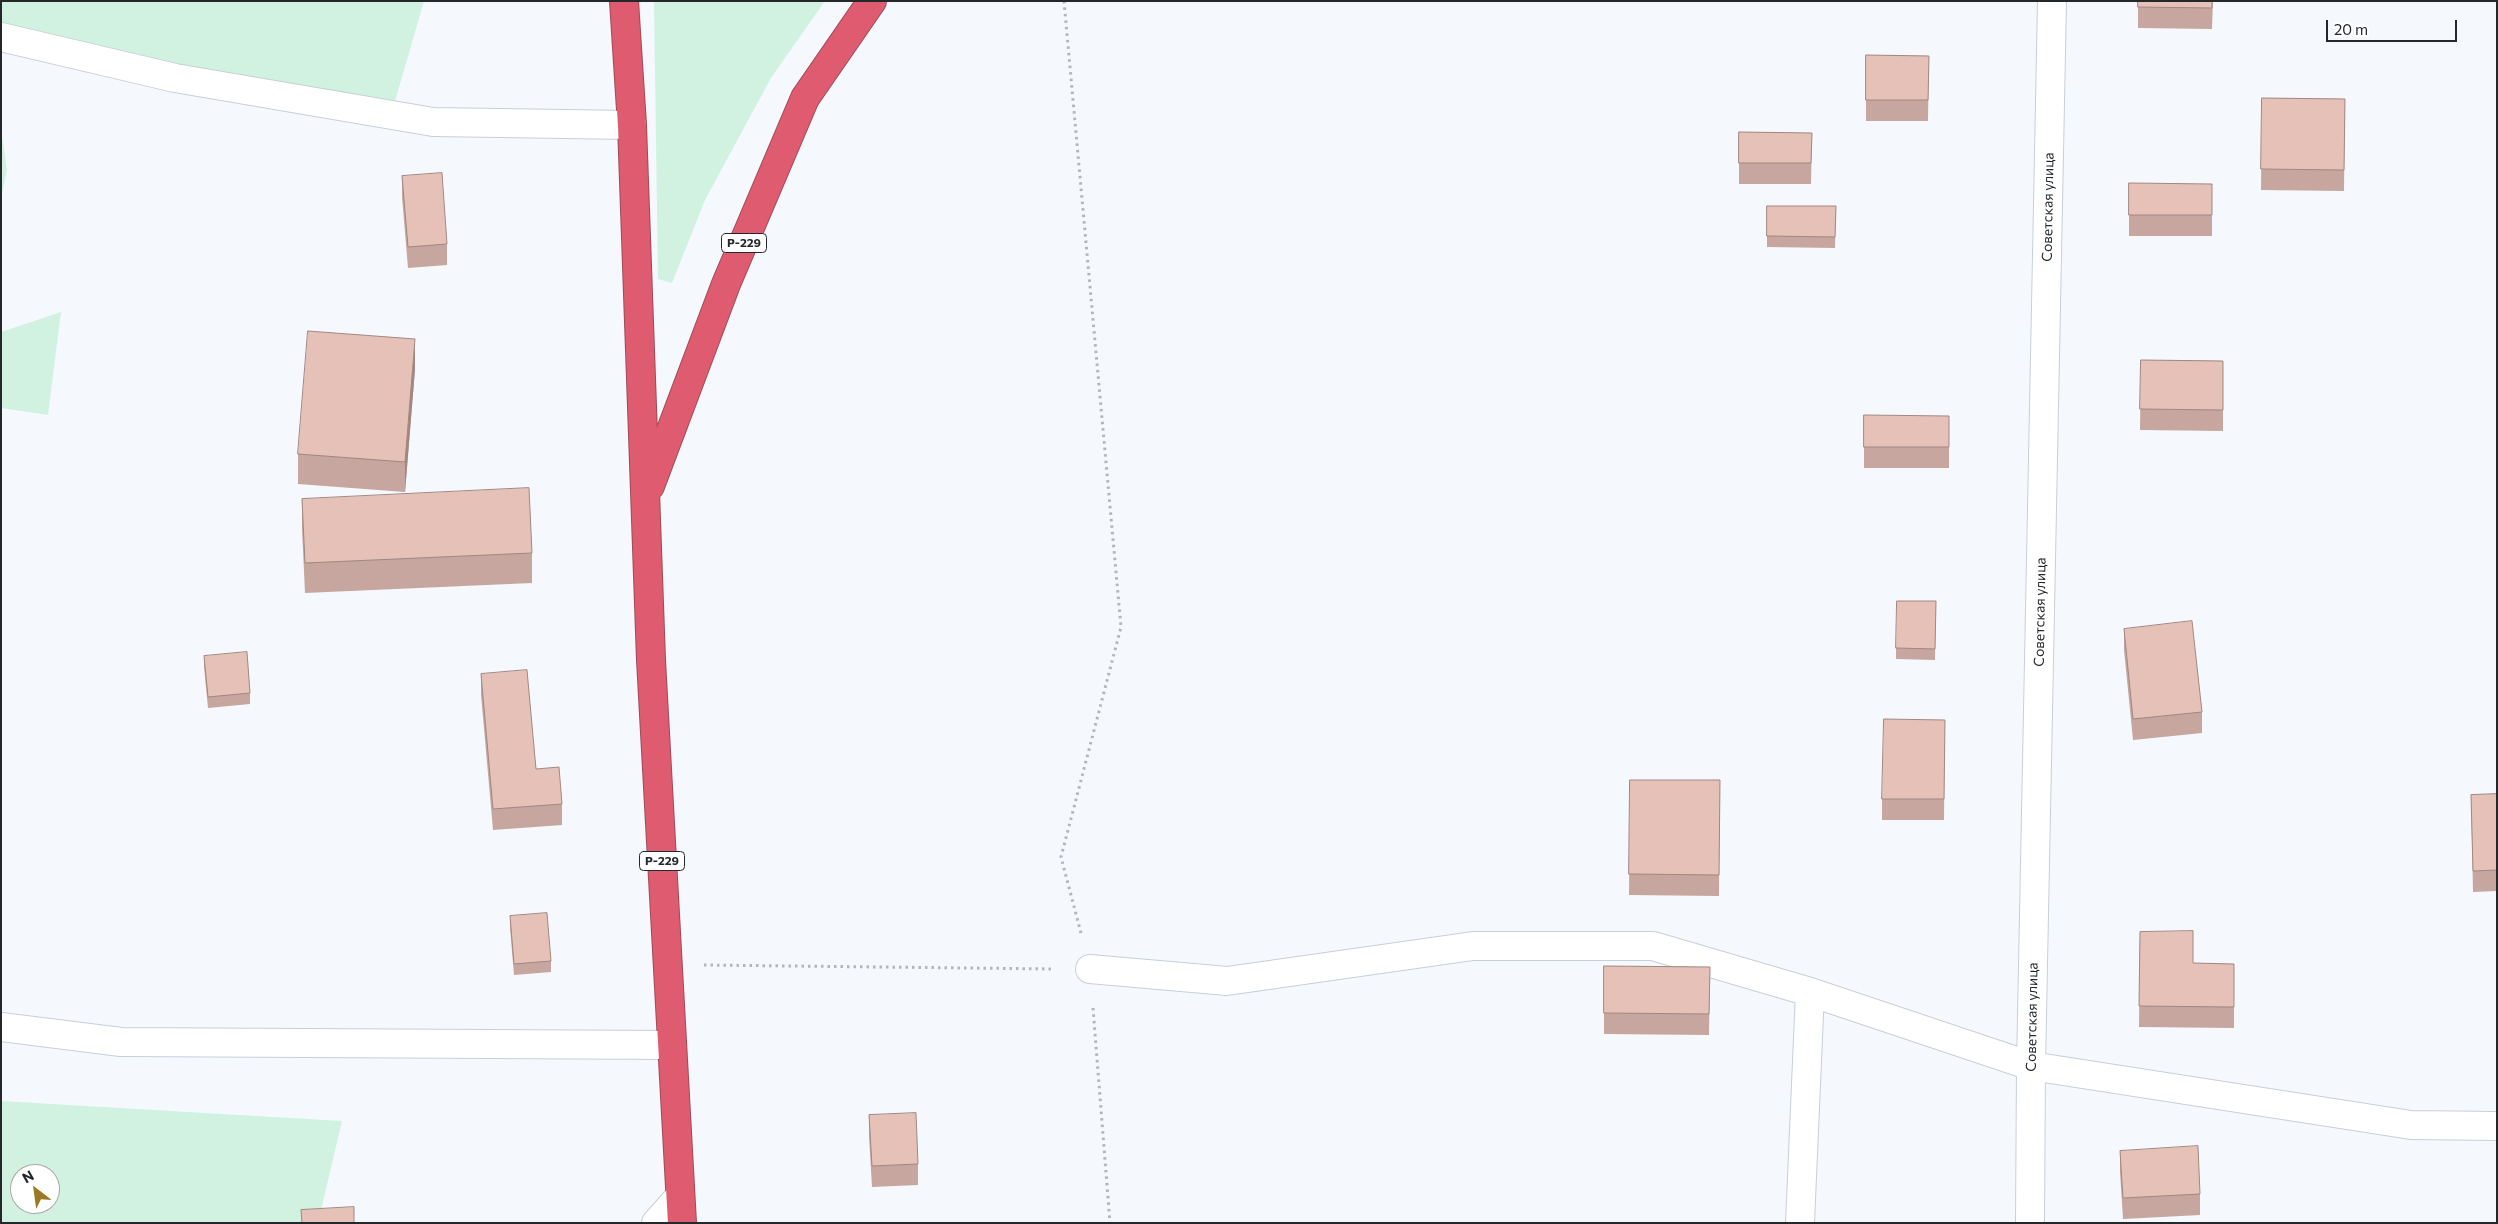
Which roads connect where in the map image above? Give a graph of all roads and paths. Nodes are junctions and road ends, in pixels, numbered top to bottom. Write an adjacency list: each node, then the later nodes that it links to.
1 (624, 1): 6 (highway, Р-229)
2 (872, 1): 7 (highway, Р-229)
3 (1064, 1): 9 (path)
4 (2052, 1): 13 (street, Советская улица)
5 (1, 37): 6 (street)
6 (632, 125): 7 (highway, Р-229)
7 (645, 500): 8 (highway, Р-229)
8 (668, 964): 9 (path); 12 (highway, Р-229)
9 (1090, 969): 10 (street); 18 (path)
10 (1810, 992): 13 (street); 19 (street)
11 (1, 1027): 12 (street)
12 (672, 1045): 15 (highway, Р-229)
13 (2031, 1066): 14 (street); 20 (street, Советская улица)
14 (2497, 1126)
15 (680, 1196): 16 (street); 17 (highway, Р-229)
16 (656, 1223)
17 (682, 1223)
18 (1110, 1223)
19 (1800, 1223)
20 (2030, 1223)

